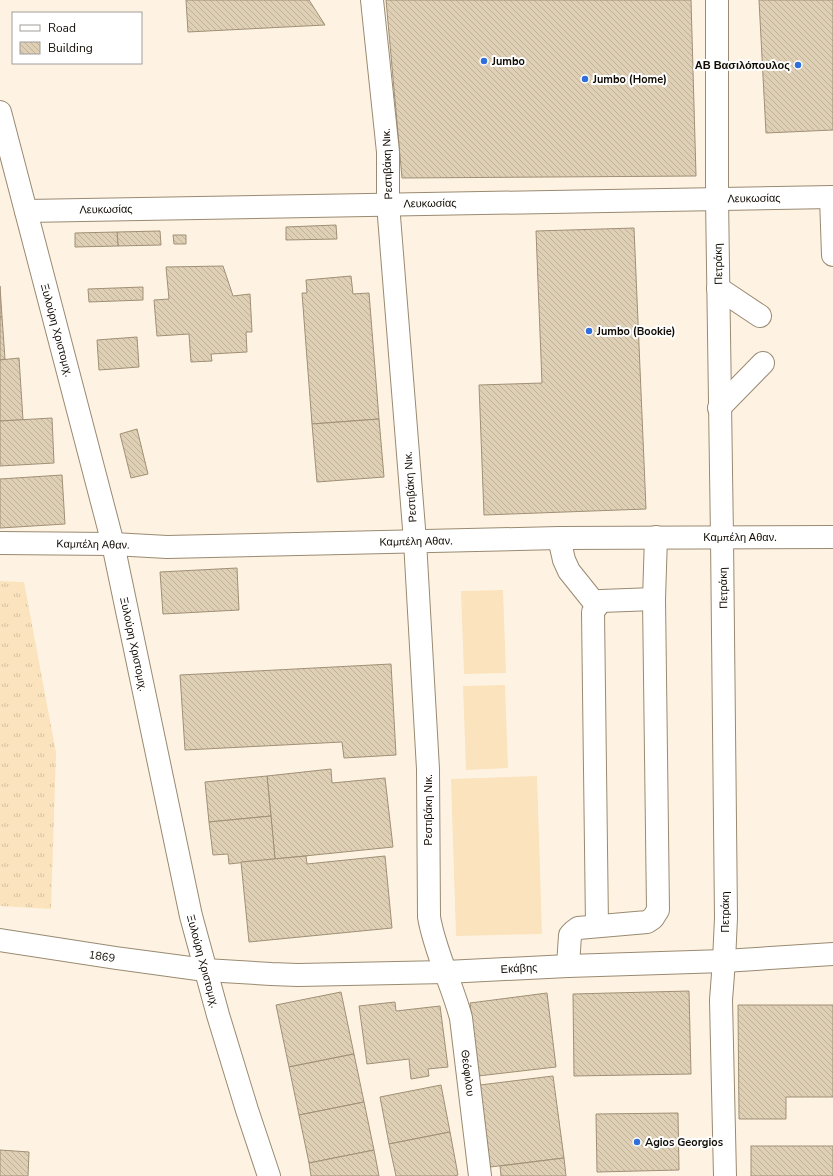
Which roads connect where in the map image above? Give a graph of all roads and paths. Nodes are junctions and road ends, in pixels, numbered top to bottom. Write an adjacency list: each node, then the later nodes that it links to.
1 (372, 0): 6 (street, Ρεστιβάκη Νικ.)
2 (717, 0): 5 (street, Πετράκη)
3 (0, 112): 7 (street, Ξυλούρη Χριστομιχ.)
4 (832, 197): 5 (street, Λευκωσίας); 8 (street)
5 (717, 198): 6 (street, Λευκωσίας); 9 (street, Πετράκη)
6 (388, 204): 7 (street, Λευκωσίας); 17 (street, Ρεστιβάκη Νικ.)
7 (26, 211): 19 (street, Ξυλούρη Χριστομιχ.)
8 (833, 255)
9 (718, 288): 10 (street); 12 (street, Πετράκη)
10 (760, 316)
11 (763, 363): 12 (street)
12 (719, 408): 16 (street, Πετράκη)
13 (656, 537): 15 (street, Καμπέλη Αθαν.); 16 (street, Καμπέλη Αθαν.); 20 (street)
14 (833, 537): 16 (street, Καμπέλη Αθαν.)
15 (559, 538): 17 (street, Καμπέλη Αθαν.); 21 (street)
16 (722, 538): 25 (street, Πετράκη)
17 (415, 541): 19 (street, Καμπέλη Αθαν.); 28 (street, Ρεστιβάκη Νικ.)
18 (0, 543): 19 (street, Καμπέλη Αθαν.)
19 (113, 544): 27 (street, Ξυλούρη Χριστομιχ.)
20 (654, 600): 21 (street); 22 (street)
21 (597, 606): 22 (street)
22 (597, 926): 26 (street)
23 (0, 940): 27 (street, 1869)
24 (833, 954): 25 (street, Εκάβης)
25 (724, 961): 26 (street, Εκάβης); 31 (street, Πετράκη)
26 (568, 966): 28 (street, Εκάβης)
27 (205, 970): 28 (street, Εκάβης); 29 (street, Ξυλούρη Χριστομιχ.)
28 (446, 972): 30 (street, Θεόφιλου)
29 (269, 1176)
30 (480, 1176)
31 (725, 1176)

